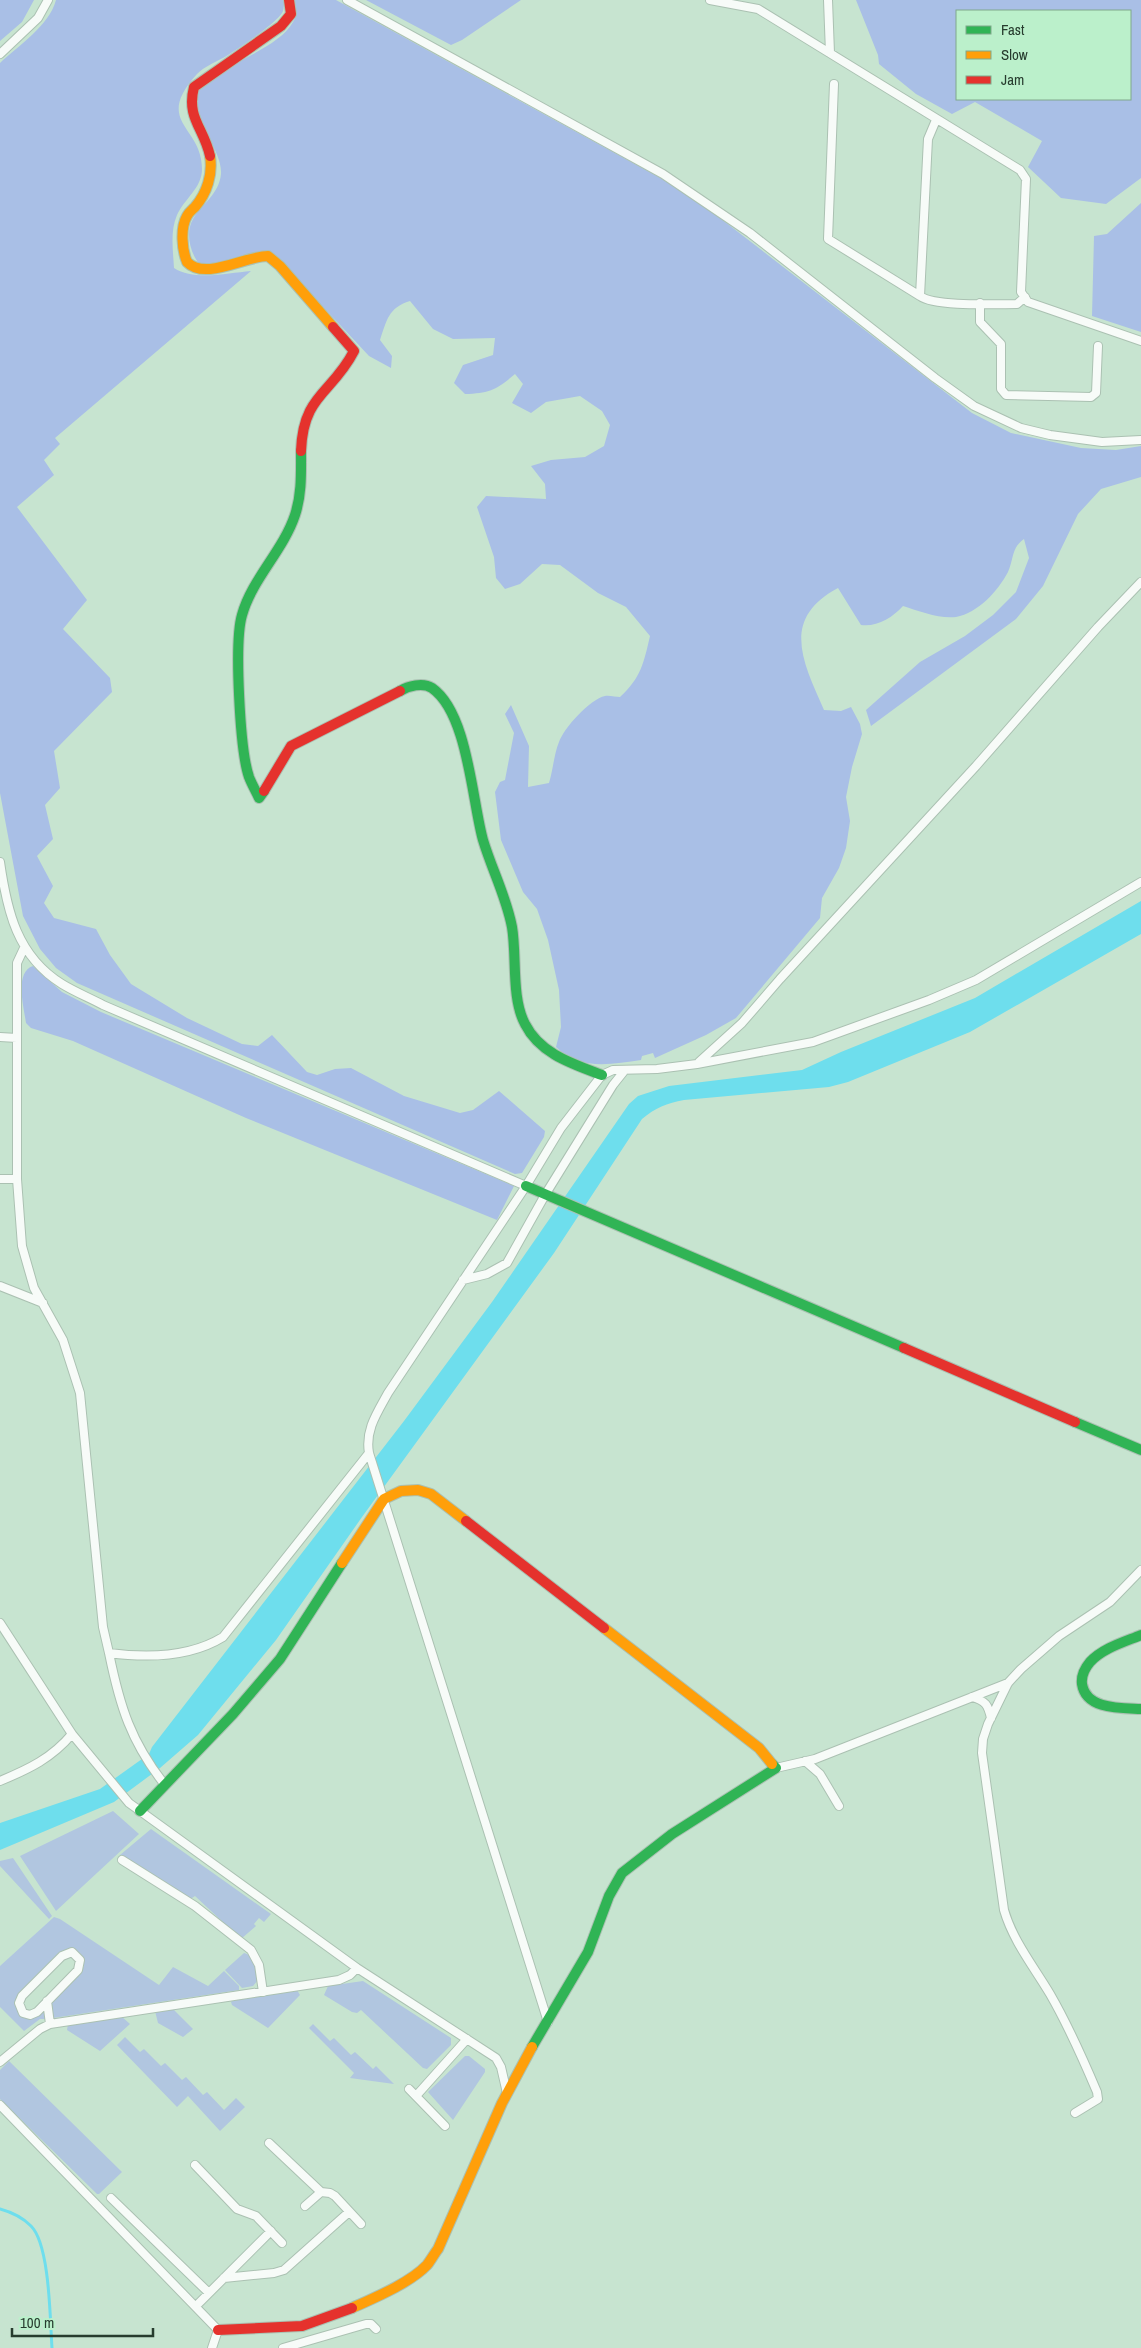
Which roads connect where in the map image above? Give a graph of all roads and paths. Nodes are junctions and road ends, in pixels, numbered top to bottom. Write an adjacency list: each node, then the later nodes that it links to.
1 (48, 0): 7 (street)
2 (289, 0): 24 (street)
3 (347, 0): 15 (street)
4 (710, 0): 6 (street)
5 (828, 0): 6 (street)
6 (830, 53): 9 (street)
7 (0, 54)
8 (834, 84): 10 (street)
9 (936, 120): 10 (street); 11 (street)
10 (920, 296): 12 (street)
11 (1024, 297): 12 (street); 13 (street)
12 (980, 303): 14 (street)
13 (1141, 341)
14 (1098, 346)
15 (1141, 440)
16 (1141, 582): 22 (street)
17 (0, 862): 19 (street)
18 (1141, 882): 22 (street)
19 (24, 948): 21 (street); 27 (street)
20 (0, 1037): 21 (street)
21 (17, 1038): 26 (street)
22 (697, 1064): 23 (street)
23 (626, 1070): 24 (street); 28 (street)
24 (602, 1074): 27 (street)
25 (0, 1179): 26 (street)
26 (17, 1179): 31 (street)
27 (526, 1186): 28 (street); 29 (street)
28 (545, 1195): 29 (street); 32 (street)
29 (462, 1280): 33 (street)
30 (0, 1286): 31 (street)
31 (43, 1302): 38 (street)
32 (1141, 1450)
33 (370, 1457): 34 (street); 38 (street)
34 (383, 1495): 45 (street); 47 (street); 54 (street)
35 (1141, 1570): 39 (street)
36 (0, 1623): 43 (street)
37 (1141, 1635): 41 (street)
38 (109, 1654): 47 (street)
39 (1008, 1683): 40 (street); 42 (street)
40 (972, 1697): 42 (street); 44 (street)
41 (1141, 1709)
42 (991, 1718): 62 (street)
43 (72, 1734): 46 (street); 49 (street)
44 (805, 1761): 45 (street); 48 (street)
45 (776, 1768): 54 (street)
46 (0, 1781)
47 (165, 1785): 49 (street)
48 (839, 1806)
49 (140, 1811): 51 (street)
50 (122, 1860): 52 (street)
51 (357, 1968): 52 (street); 56 (street)
52 (263, 1992): 55 (street)
53 (47, 2001): 53 (street); 55 (street)
54 (548, 2022): 59 (street)
55 (50, 2024): 57 (street)
56 (467, 2039): 59 (street); 60 (street)
57 (0, 2062)
58 (409, 2089): 60 (street)
59 (507, 2093): 77 (street)
60 (416, 2096): 63 (street)
61 (0, 2105): 75 (street)
62 (1075, 2113)
63 (445, 2126)
64 (269, 2143): 66 (street)
65 (195, 2165): 71 (street)
66 (321, 2192): 68 (street); 69 (street)
67 (111, 2198): 74 (street)
68 (305, 2206)
69 (349, 2212): 70 (street); 73 (street)
70 (361, 2224)
71 (271, 2231): 72 (street); 73 (street)
72 (282, 2243)
73 (224, 2278): 74 (street)
74 (208, 2293): 75 (street)
75 (196, 2306): 77 (street)
76 (376, 2329): 79 (street)
77 (218, 2330): 78 (street)
78 (212, 2348)
79 (283, 2348)

